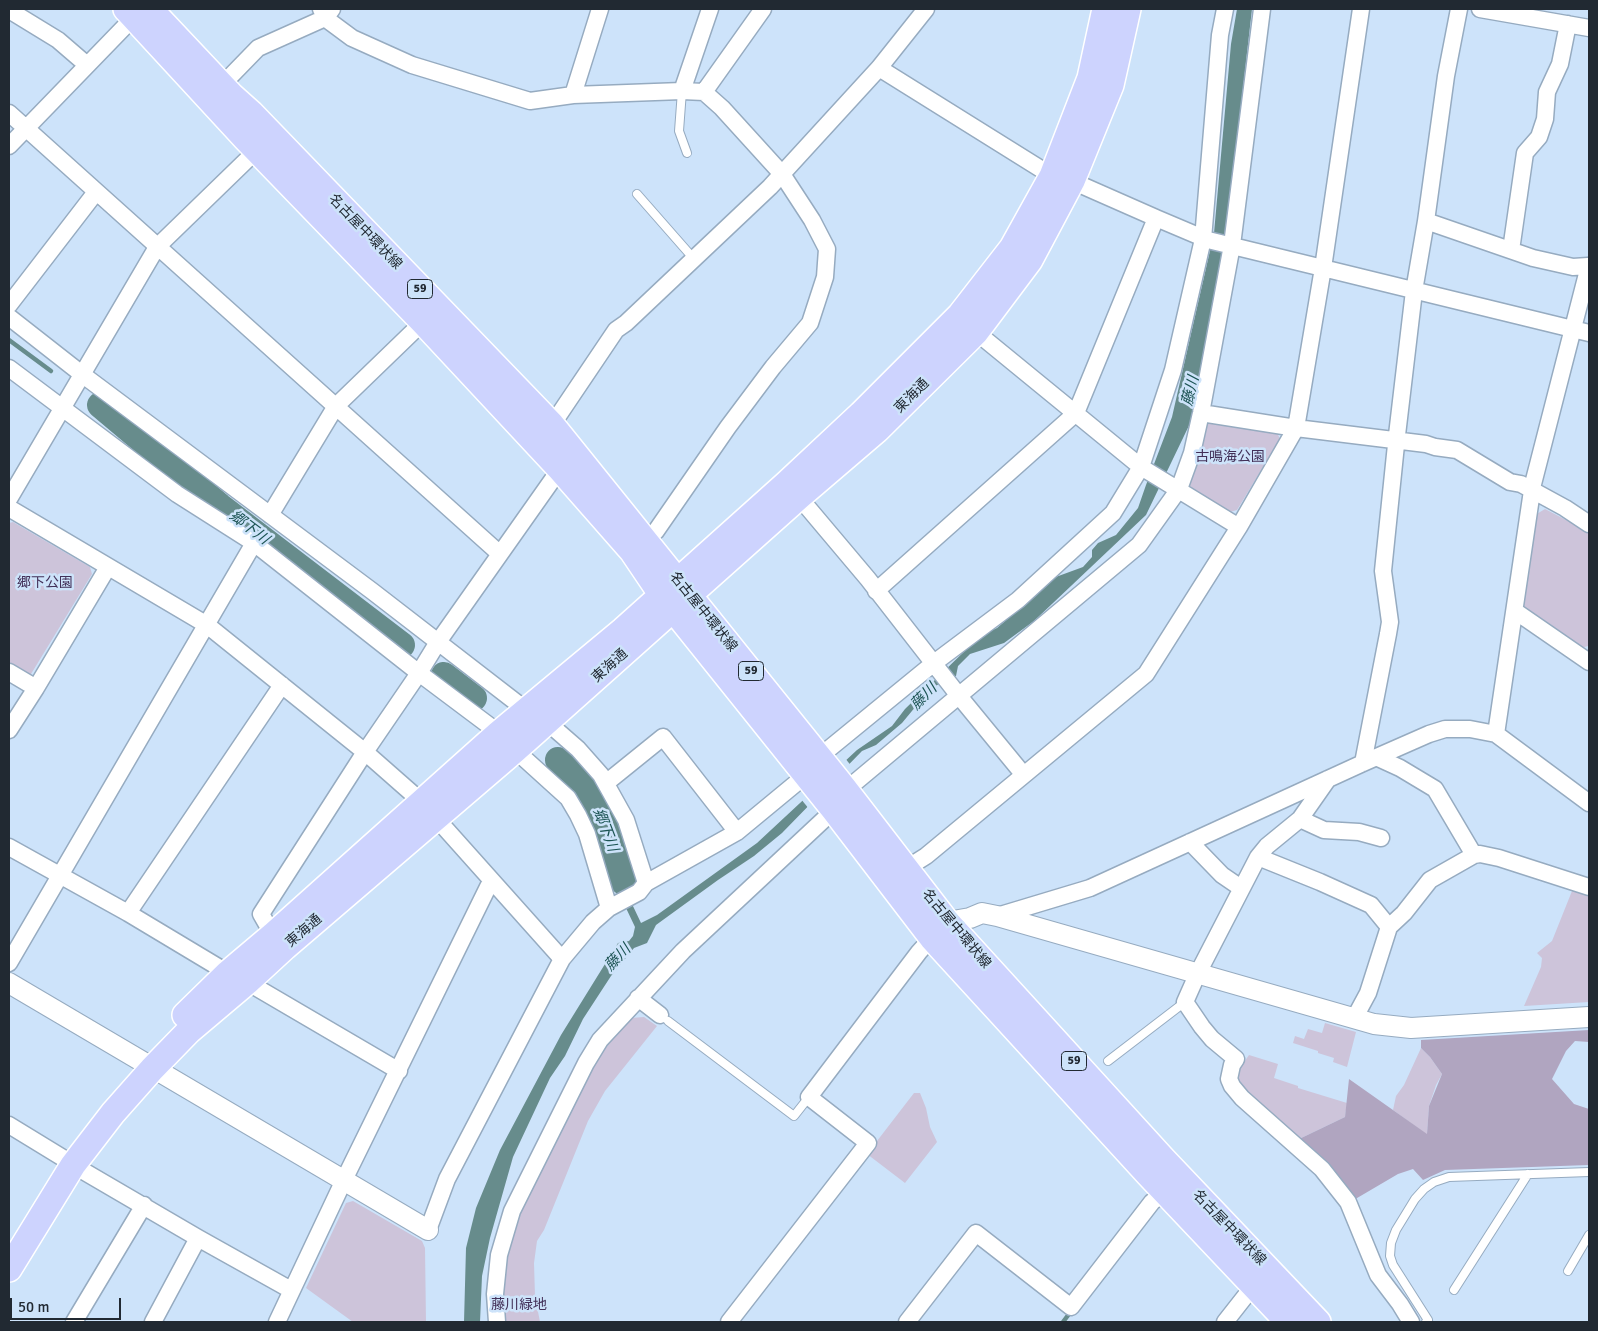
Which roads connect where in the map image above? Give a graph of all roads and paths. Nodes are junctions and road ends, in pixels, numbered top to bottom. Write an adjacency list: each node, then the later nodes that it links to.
1 (600, 9): 22 (street)
2 (710, 9): 20 (street)
3 (763, 9): 21 (street)
4 (926, 9): 18 (street)
5 (1105, 9): 29 (main road, 東海通)
6 (1128, 9): 29 (main road, 東海通)
7 (1225, 9): 34 (street)
8 (1262, 9): 35 (street)
9 (1361, 9): 40 (street)
10 (1459, 9): 33 (street)
11 (1480, 9): 15 (street)
12 (9, 10): 17 (street)
13 (136, 12): 17 (street); 19 (main road, 名古屋中環状線 / 59); 26 (main road, 名古屋中環状線 / 59)
14 (326, 12): 19 (street); 22 (street)
15 (1568, 24): 16 (street); 37 (street)
16 (1589, 28)
17 (87, 65): 24 (street)
18 (880, 68): 28 (street); 29 (street)
19 (222, 85): 54 (main road, 名古屋中環状線 / 59)
20 (682, 91): 21 (street); 22 (street); 27 (lane)
21 (704, 92): 28 (street)
22 (573, 95)
23 (9, 113): 24 (street)
24 (26, 128): 25 (street); 30 (street)
25 (9, 146)
26 (256, 150): 36 (street); 44 (main road, 名古屋中環状線 / 59)
27 (687, 152)
28 (782, 174): 38 (street); 68 (street)
29 (1062, 178): 32 (street); 45 (main road, 東海通)
30 (96, 192): 36 (street); 42 (street)
31 (637, 194): 38 (lane)
32 (1156, 218): 34 (street); 52 (street)
33 (1426, 221): 37 (street); 41 (street)
34 (1206, 240): 35 (street); 58 (street)
35 (1230, 245): 40 (street); 53 (street)
36 (157, 247): 49 (street); 50 (street)
37 (1511, 250): 39 (street)
38 (694, 259): 54 (street)
39 (1589, 266): 46 (street)
40 (1323, 268): 41 (street); 55 (street)
41 (1414, 291): 46 (street); 56 (street)
42 (9, 305)
43 (9, 317): 49 (street)
44 (423, 322): 50 (street); 57 (main road, 名古屋中環状線 / 59)
45 (968, 324): 52 (street); 60 (main road, 東海通)
46 (1572, 329): 47 (street); 61 (street)
47 (1589, 334)
48 (9, 368): 51 (street)
49 (83, 375): 51 (street); 64 (street)
50 (336, 406): 64 (street); 69 (street)
51 (63, 408): 62 (street); 67 (street)
52 (1076, 413): 58 (street); 71 (street)
53 (1201, 413): 55 (street); 59 (street)
54 (552, 425): 68 (main road, 名古屋中環状線 / 59)
55 (1296, 428): 56 (street); 66 (street)
56 (1396, 441): 61 (street); 88 (street)
57 (560, 469): 68 (main road, 名古屋中環状線 / 59); 69 (street)
58 (1145, 469): 59 (street); 77 (street)
59 (1176, 487): 66 (street); 82 (street)
60 (793, 490): 71 (street); 72 (main road, 東海通)
61 (1532, 490): 65 (street); 73 (street)
62 (9, 499)
63 (9, 508): 70 (street)
64 (270, 516): 75 (street)
65 (1589, 524)
66 (1239, 527): 90 (street)
67 (254, 543): 74 (street); 79 (street)
68 (639, 546): 72 (main road, 名古屋中環状線 / 59)
69 (500, 554): 75 (street)
70 (108, 567): 74 (street); 81 (street)
71 (876, 590): 77 (street)
72 (676, 595): 83 (main road, 東海通); 89 (main road, 名古屋中環状線 / 59)
73 (1515, 611): 76 (street); 85 (street)
74 (208, 625): 80 (street); 105 (street)
75 (438, 642): 79 (street); 83 (street)
76 (1589, 660)
77 (936, 666): 82 (street); 89 (street)
78 (9, 672): 81 (street)
79 (419, 673): 86 (street); 87 (street)
80 (282, 685): 87 (street); 111 (street)
81 (36, 688): 84 (street)
82 (957, 694): 90 (street); 93 (street)
83 (536, 716): 86 (main road, 東海通); 92 (street)
84 (9, 730)
85 (1496, 734): 88 (street); 94 (street)
86 (507, 742): 96 (main road, 東海通); 110 (street)
87 (365, 752): 96 (street); 115 (street)
88 (1370, 760): 91 (street); 102 (street)
89 (814, 768): 93 (main road, 名古屋中環状線 / 59); 98 (street)
90 (1023, 774): 104 (street)
91 (1328, 779): 95 (street); 97 (street)
92 (606, 783): 98 (street); 107 (street)
93 (838, 798): 104 (main road, 名古屋中環状線 / 59); 114 (main road, 名古屋中環状線 / 59); 121 (street)
94 (1589, 803)
95 (1274, 804): 97 (street); 100 (street)
96 (429, 810): 106 (street); 115 (main road, 東海通); 119 (main road, 東海通)
97 (1296, 822): 99 (street); 103 (street)
98 (737, 832): 107 (street)
99 (1382, 838)
100 (1190, 842): 109 (street); 112 (street)
101 (9, 847): 105 (street)
102 (1474, 855): 108 (street); 113 (street)
103 (1258, 857): 109 (street); 113 (street)
104 (907, 868): 114 (main road, 名古屋中環状線 / 59)
105 (60, 874): 111 (street); 117 (street)
106 (492, 882): 116 (street); 128 (street)
107 (646, 883): 110 (street)
108 (1589, 887)
109 (1241, 888): 118 (street)
110 (609, 908): 116 (street)
111 (128, 913): 119 (street)
112 (997, 916): 114 (street); 118 (street)
113 (1389, 927): 125 (street)
114 (939, 930): 129 (street); 135 (main road, 名古屋中環状線 / 59); 143 (main road, 名古屋中環状線 / 59)
115 (273, 935): 119 (main road, 東海通)
116 (562, 959): 137 (street)
117 (9, 963)
118 (1198, 974): 122 (street); 125 (street)
119 (237, 978): 127 (main road, 東海通); 128 (street)
120 (9, 983): 127 (street)
121 (638, 998): 124 (street); 149 (street)
122 (1185, 1002): 126 (lane); 155 (street)
123 (1589, 1017): 125 (street)
124 (664, 1018): 129 (lane)
125 (1354, 1019)
126 (1108, 1061)
127 (146, 1065): 131 (main road, 東海通); 134 (street)
128 (399, 1071): 134 (street)
129 (809, 1097): 150 (street)
130 (9, 1125): 131 (street)
131 (68, 1161): 136 (street); 140 (main road, 東海通); 141 (main road, 東海通)
132 (1589, 1172): 133 (lane)
133 (1528, 1174): 145 (lane); 156 (lane)
134 (344, 1180): 137 (street); 144 (street)
135 (1165, 1192): 143 (main road, 名古屋中環状線 / 59); 151 (street)
136 (144, 1205): 139 (street); 146 (street)
137 (428, 1230)
138 (1589, 1235): 142 (lane)
139 (198, 1238): 144 (street); 147 (street)
140 (9, 1245)
141 (9, 1269)
142 (1568, 1271)
143 (1262, 1279): 152 (street); 153 (main road, 名古屋中環状線 / 59); 154 (main road, 名古屋中環状線 / 59)
144 (291, 1290): 148 (street)
145 (1454, 1290)
146 (74, 1322)
147 (153, 1322)
148 (276, 1322)
149 (498, 1322)
150 (729, 1322)
151 (907, 1322)
152 (1225, 1322)
153 (1288, 1322)
154 (1318, 1322)
155 (1412, 1322)
156 (1426, 1322)

